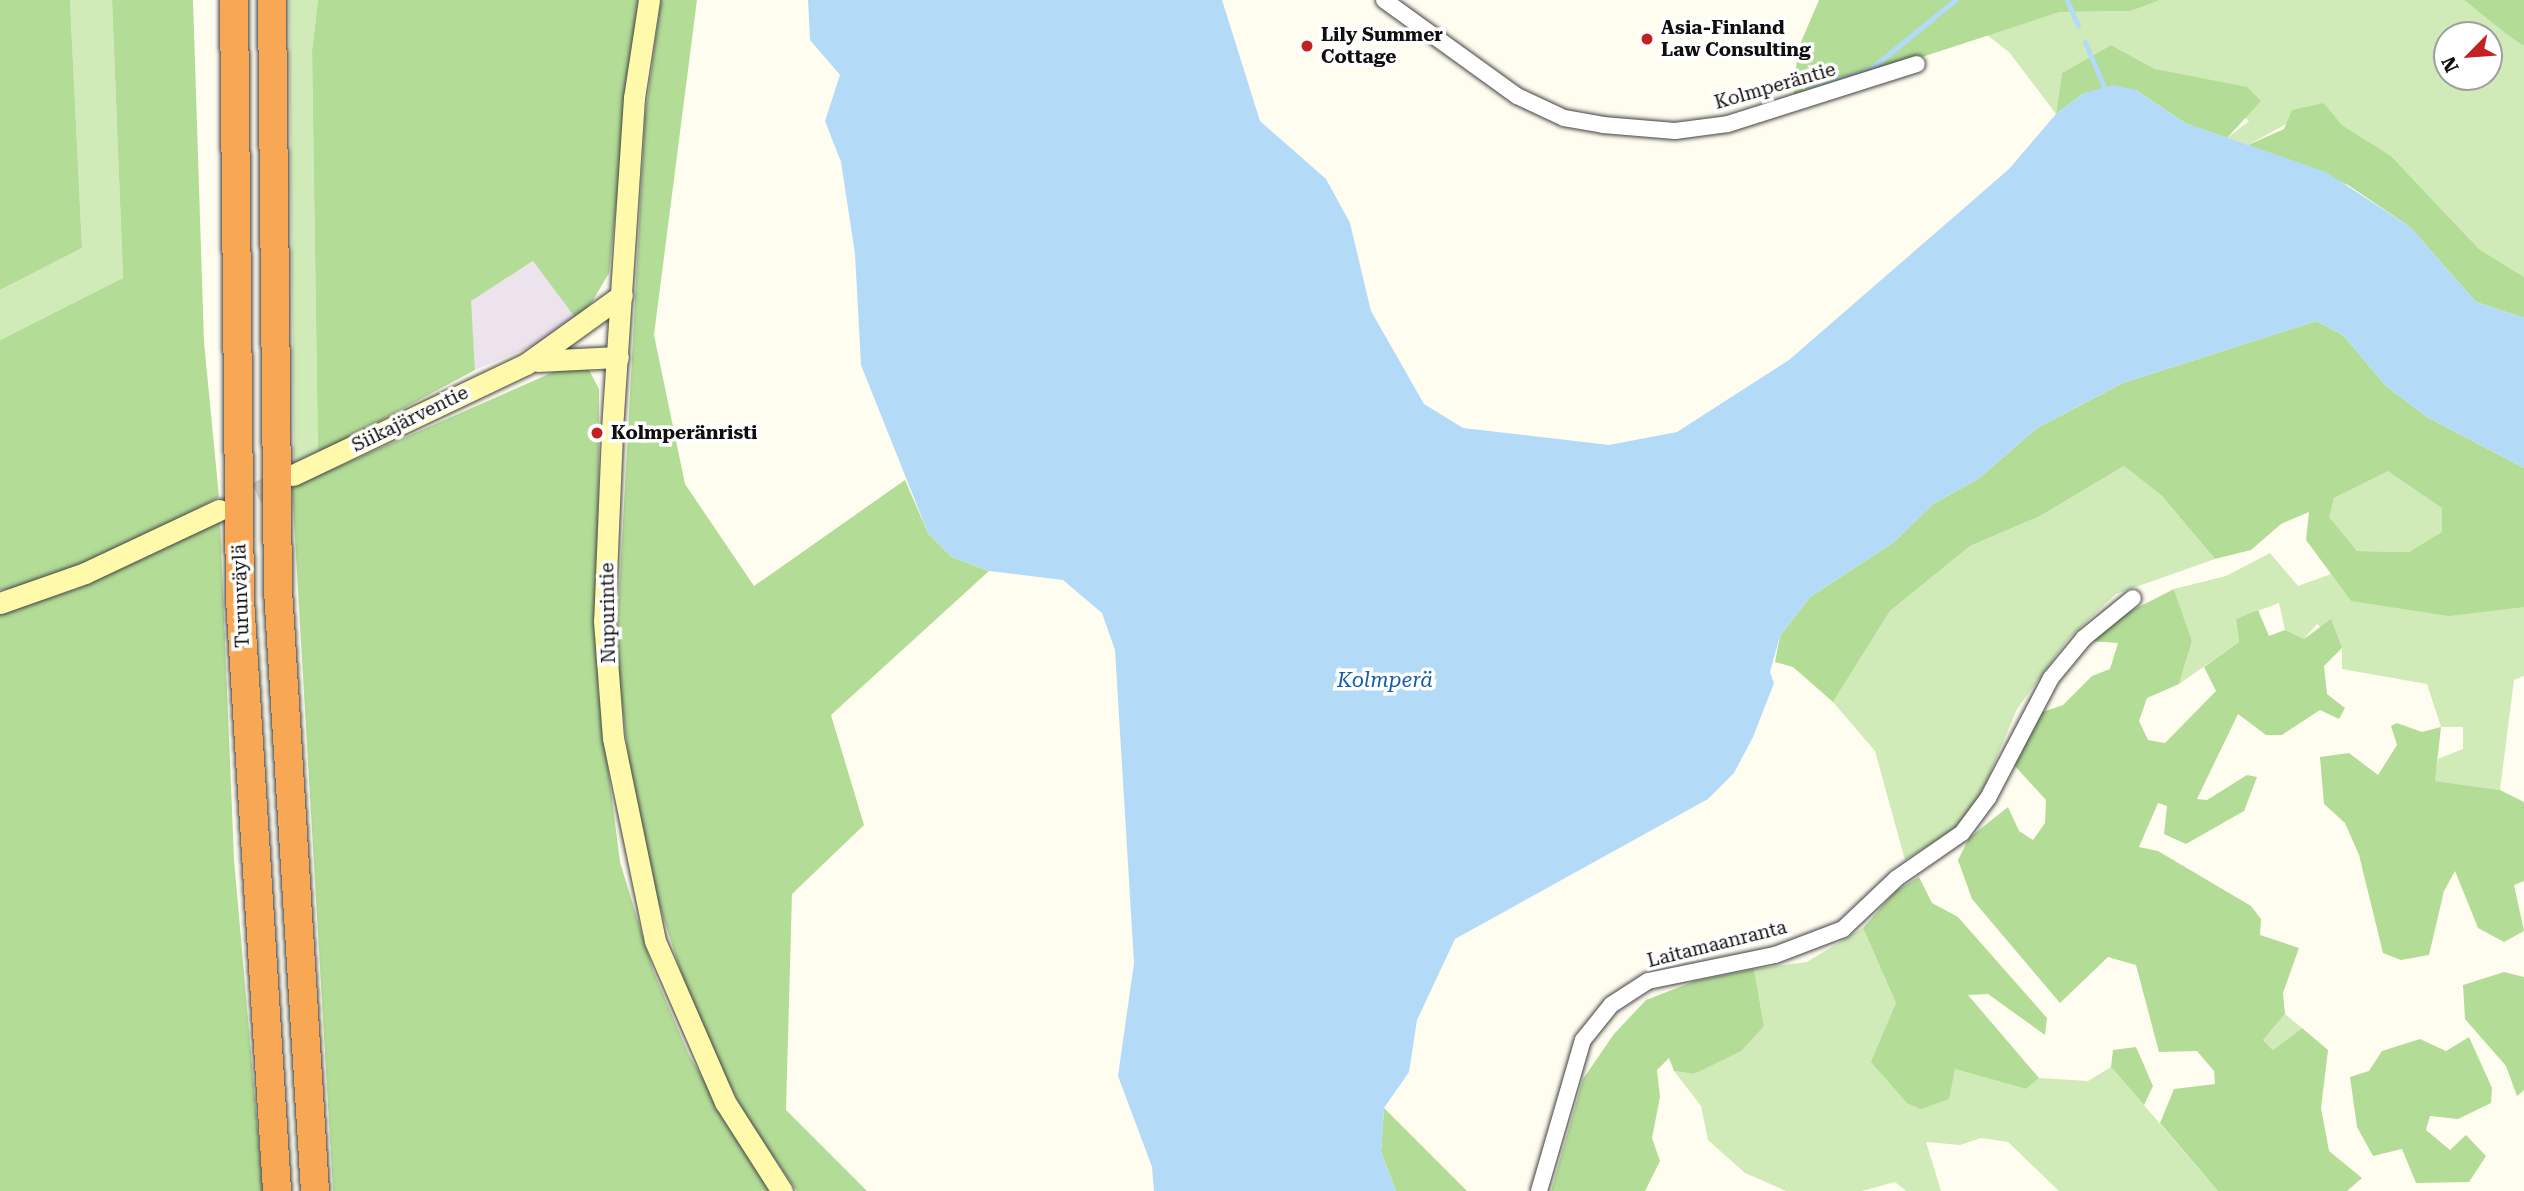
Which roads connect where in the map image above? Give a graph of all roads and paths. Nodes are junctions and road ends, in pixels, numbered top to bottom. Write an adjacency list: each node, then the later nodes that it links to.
1 (234, 0): 13 (highway, Turunväylä)
2 (272, 0): 14 (highway, Turunväylä)
3 (649, 0): 6 (main road, Nupurintie)
4 (1384, 0): 5 (street, Kolmperäntie)
5 (1917, 65)
6 (622, 295): 7 (main road, Nupurintie); 8 (main road)
7 (618, 357): 8 (main road); 15 (main road, Nupurintie)
8 (526, 364): 9 (main road, Siikajärventie)
9 (293, 475)
10 (219, 510): 12 (main road)
11 (2133, 598): 16 (street, Laitamaanranta)
12 (0, 603)
13 (277, 1191)
14 (315, 1191)
15 (782, 1191)
16 (1539, 1191)

